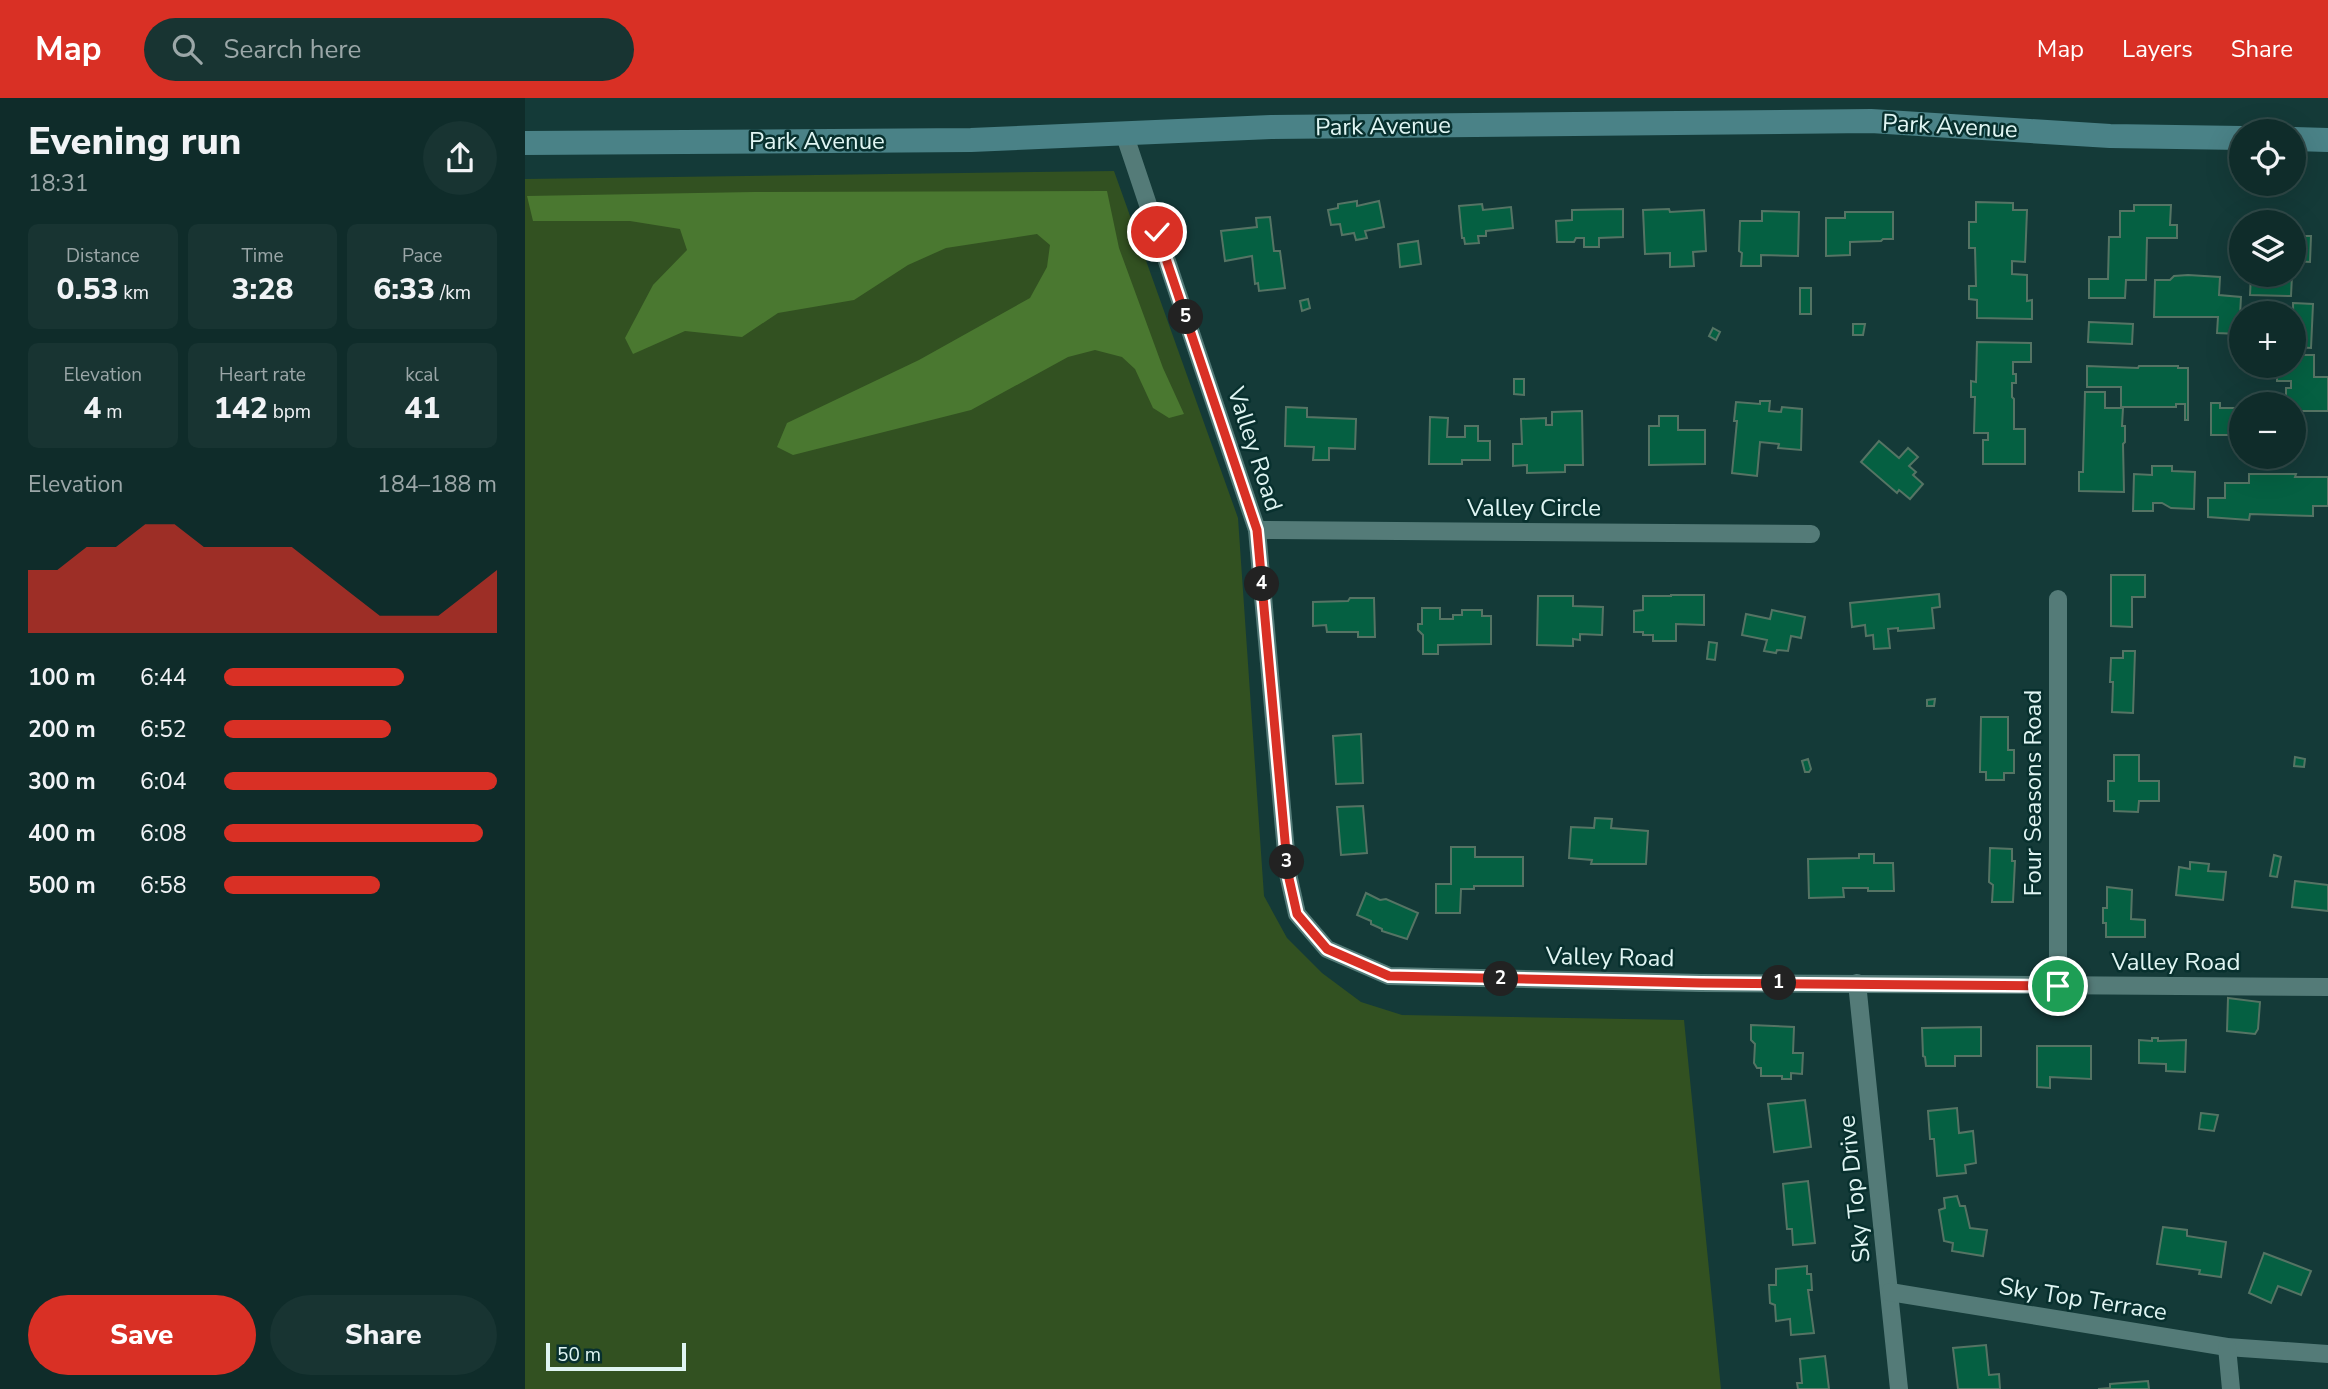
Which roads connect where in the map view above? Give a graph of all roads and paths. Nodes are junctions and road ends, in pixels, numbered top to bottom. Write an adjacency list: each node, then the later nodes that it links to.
1 (1124, 133): 2 (main road, Park Avenue); 5 (main road, Park Avenue); 6 (street, Valley Road)
2 (2229, 138)
3 (2306, 139): 4 (main road)
4 (2328, 140)
5 (525, 143)
6 (1257, 530): 7 (street, Valley Circle); 9 (street, Valley Road)
7 (1811, 534)
8 (2057, 600): 10 (street, Four Seasons Road)
9 (1857, 983): 10 (street, Valley Road); 12 (street, Sky Top Drive)
10 (2058, 986): 11 (street, Valley Road)
11 (2328, 987)
12 (1890, 1293): 13 (street, Sky Top Terrace); 15 (street, Sky Top Drive)
13 (2227, 1347): 14 (street, Sky Top Terrace); 16 (street)
14 (2328, 1354)
15 (1899, 1389)
16 (2231, 1389)

